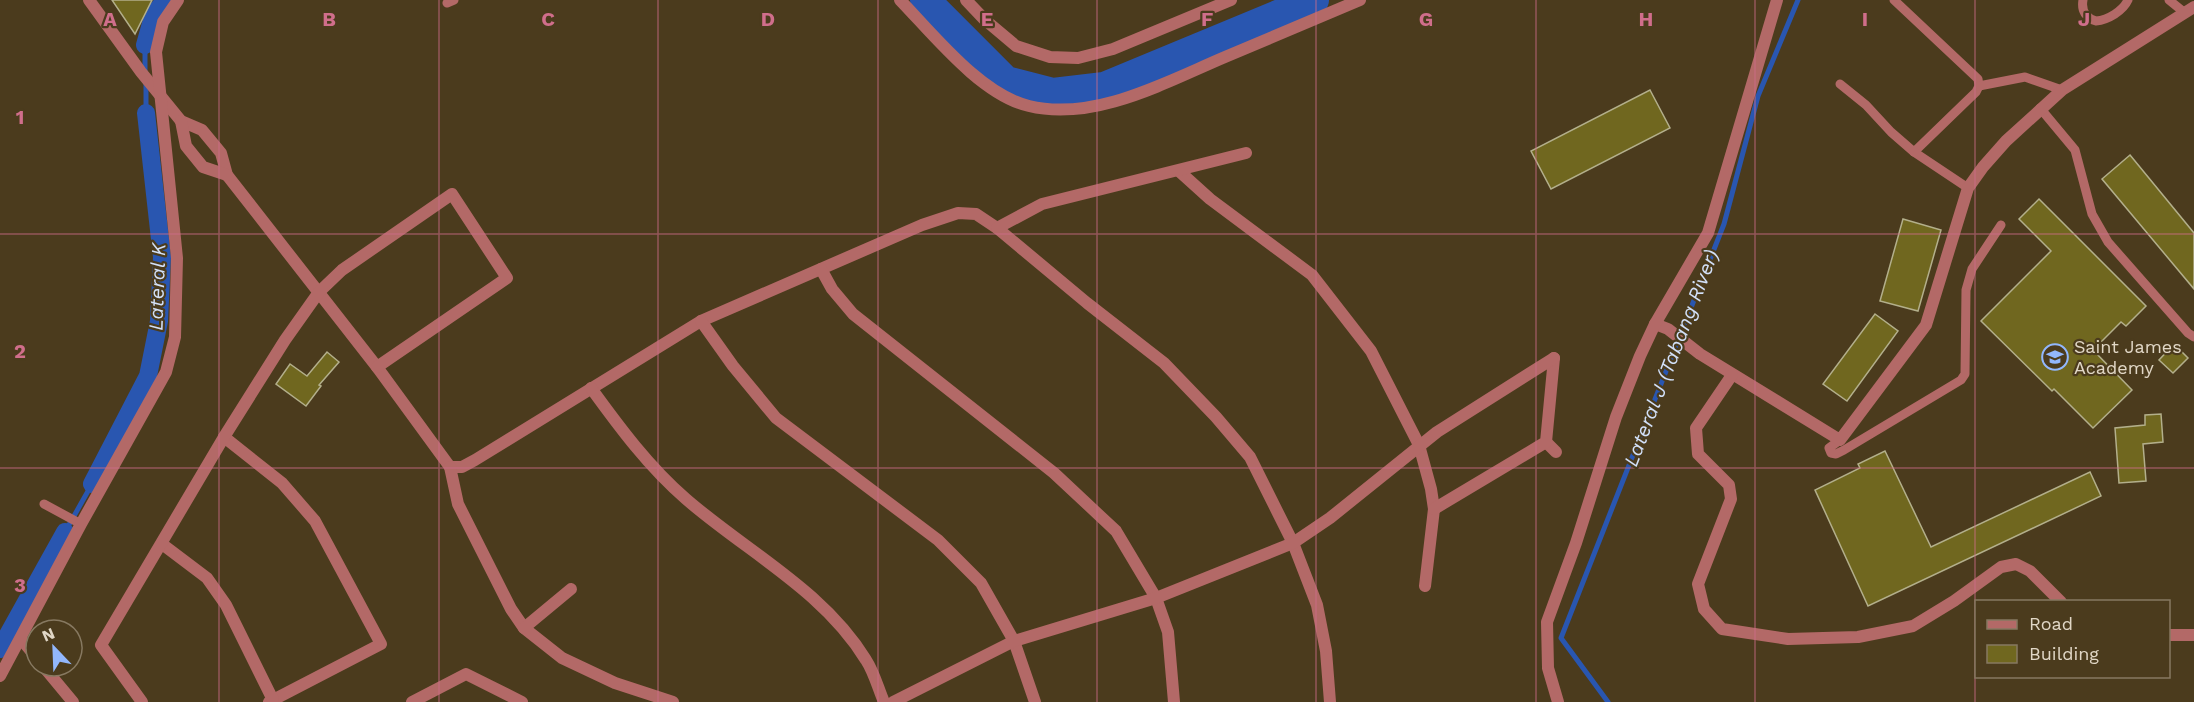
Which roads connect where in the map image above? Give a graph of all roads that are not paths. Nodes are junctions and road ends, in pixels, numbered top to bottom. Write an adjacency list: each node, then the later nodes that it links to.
1 (89, 0): 18 (street)
2 (178, 0): 18 (street)
3 (900, 0): 7 (street)
4 (966, 0): 14 (street)
5 (1197, 0): 14 (street)
6 (1231, 0): 14 (street)
7 (1360, 0)
8 (1777, 0): 31 (street)
9 (1894, 0): 16 (lane)
10 (2083, 0): 11 (lane)
11 (2128, 0)
12 (2169, 0): 13 (lane)
13 (2190, 10): 17 (street)
14 (1203, 12)
15 (1840, 84): 21 (lane)
16 (1979, 86): 17 (lane); 21 (lane)
17 (2062, 90): 19 (street)
18 (159, 94): 20 (street); 44 (street)
19 (2040, 108): 25 (street); 32 (lane)
20 (181, 121): 24 (street); 24 (street)
21 (1914, 152): 25 (lane)
22 (1246, 153): 23 (street)
23 (1179, 171): 27 (street); 39 (street)
24 (227, 175): 29 (street)
25 (1968, 188): 37 (street)
26 (2001, 225): 37 (lane)
27 (998, 228): 28 (street); 45 (street)
28 (821, 268): 30 (street); 49 (street)
29 (319, 292): 33 (street); 33 (street); 36 (street)
30 (701, 321): 35 (street); 55 (street)
31 (1655, 324): 34 (street); 70 (street)
32 (2194, 337)
33 (377, 367): 41 (street)
34 (1732, 375): 37 (street); 50 (street)
35 (591, 388): 41 (street); 65 (street)
36 (224, 437): 46 (street); 59 (street)
37 (1840, 440)
38 (1546, 442): 39 (street); 40 (street); 43 (street)
39 (1419, 445): 43 (street); 45 (street)
40 (1556, 452)
41 (450, 467): 51 (street)
42 (44, 504): 44 (lane)
43 (1434, 509): 47 (street)
44 (81, 524): 54 (street)
45 (1293, 543): 49 (street); 69 (street)
46 (162, 544): 59 (street); 61 (street)
47 (1425, 586)
48 (571, 589): 51 (street)
49 (1156, 598): 55 (street); 68 (street)
50 (2059, 600)
51 (524, 628): 64 (street)
52 (2170, 635): 53 (street)
53 (2194, 635)
54 (21, 639): 56 (street); 57 (street)
55 (1014, 641): 66 (street); 67 (street)
56 (24, 643)
57 (0, 676)
58 (53, 678): 60 (street)
59 (271, 701)
60 (73, 702)
61 (142, 702)
62 (412, 702): 63 (street)
63 (522, 702)
64 (672, 702)
65 (884, 702)
66 (893, 702)
67 (1035, 702)
68 (1174, 702)
69 (1330, 702)
70 (1558, 702)

